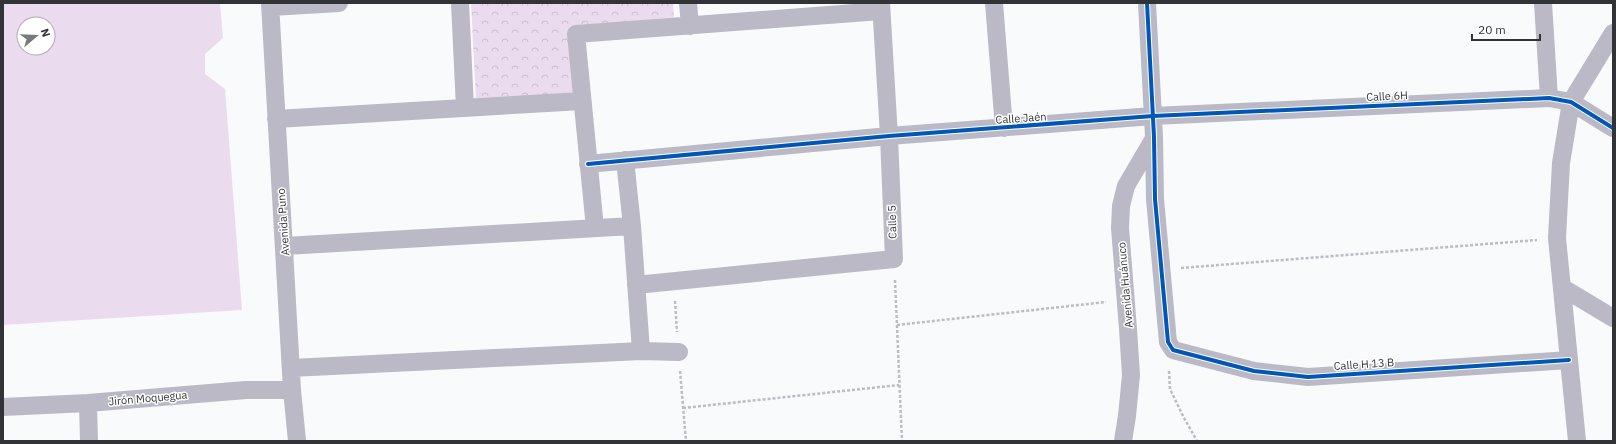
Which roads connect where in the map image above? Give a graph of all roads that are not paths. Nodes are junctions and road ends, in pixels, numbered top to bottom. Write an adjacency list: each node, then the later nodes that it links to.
1 (339, 3): 7 (street)
2 (460, 3): 14 (street)
3 (688, 3): 9 (street)
4 (994, 3): 17 (street)
5 (1146, 3): 15 (street)
6 (1543, 3): 11 (street)
7 (270, 5): 16 (street, Avenida Puno)
8 (881, 7): 9 (street); 19 (street, Calle 5)
9 (690, 26): 12 (street)
10 (1613, 33): 13 (street)
11 (1549, 98): 13 (street, Calle 6H); 15 (street, Calle 6H)
12 (582, 101): 14 (street); 22 (street)
13 (1571, 102): 18 (street, Calle 6H); 27 (street)
14 (465, 108): 16 (street)
15 (1153, 116): 17 (street, Calle Jaén); 20 (street)
16 (276, 119): 25 (street, Avenida Puno)
17 (1004, 128): 19 (street, Calle Jaén)
18 (1613, 128)
19 (889, 136): 21 (street, Calle Jaén); 26 (street, Calle 5)
20 (1154, 137): 31 (street, Calle H 13 B); 38 (street, Avenida Huánuco)
21 (625, 160): 22 (street, Calle Jaén); 23 (street)
22 (588, 164): 24 (street)
23 (632, 226): 24 (street); 26 (street)
24 (595, 228): 25 (street)
25 (285, 246): 32 (street, Avenida Puno)
26 (636, 285): 29 (street)
27 (1563, 288): 28 (street); 31 (street)
28 (1613, 318)
29 (641, 351): 30 (street); 32 (street)
30 (679, 352)
31 (1569, 360): 39 (street)
32 (291, 368): 33 (street, Avenida Puno)
33 (292, 390): 34 (street, Jirón Moquegua); 37 (street, Avenida Puno)
34 (88, 403): 35 (street, Jirón Moquegua); 36 (street)
35 (3, 407)
36 (89, 441)
37 (297, 441)
38 (1123, 441)
39 (1578, 441)

